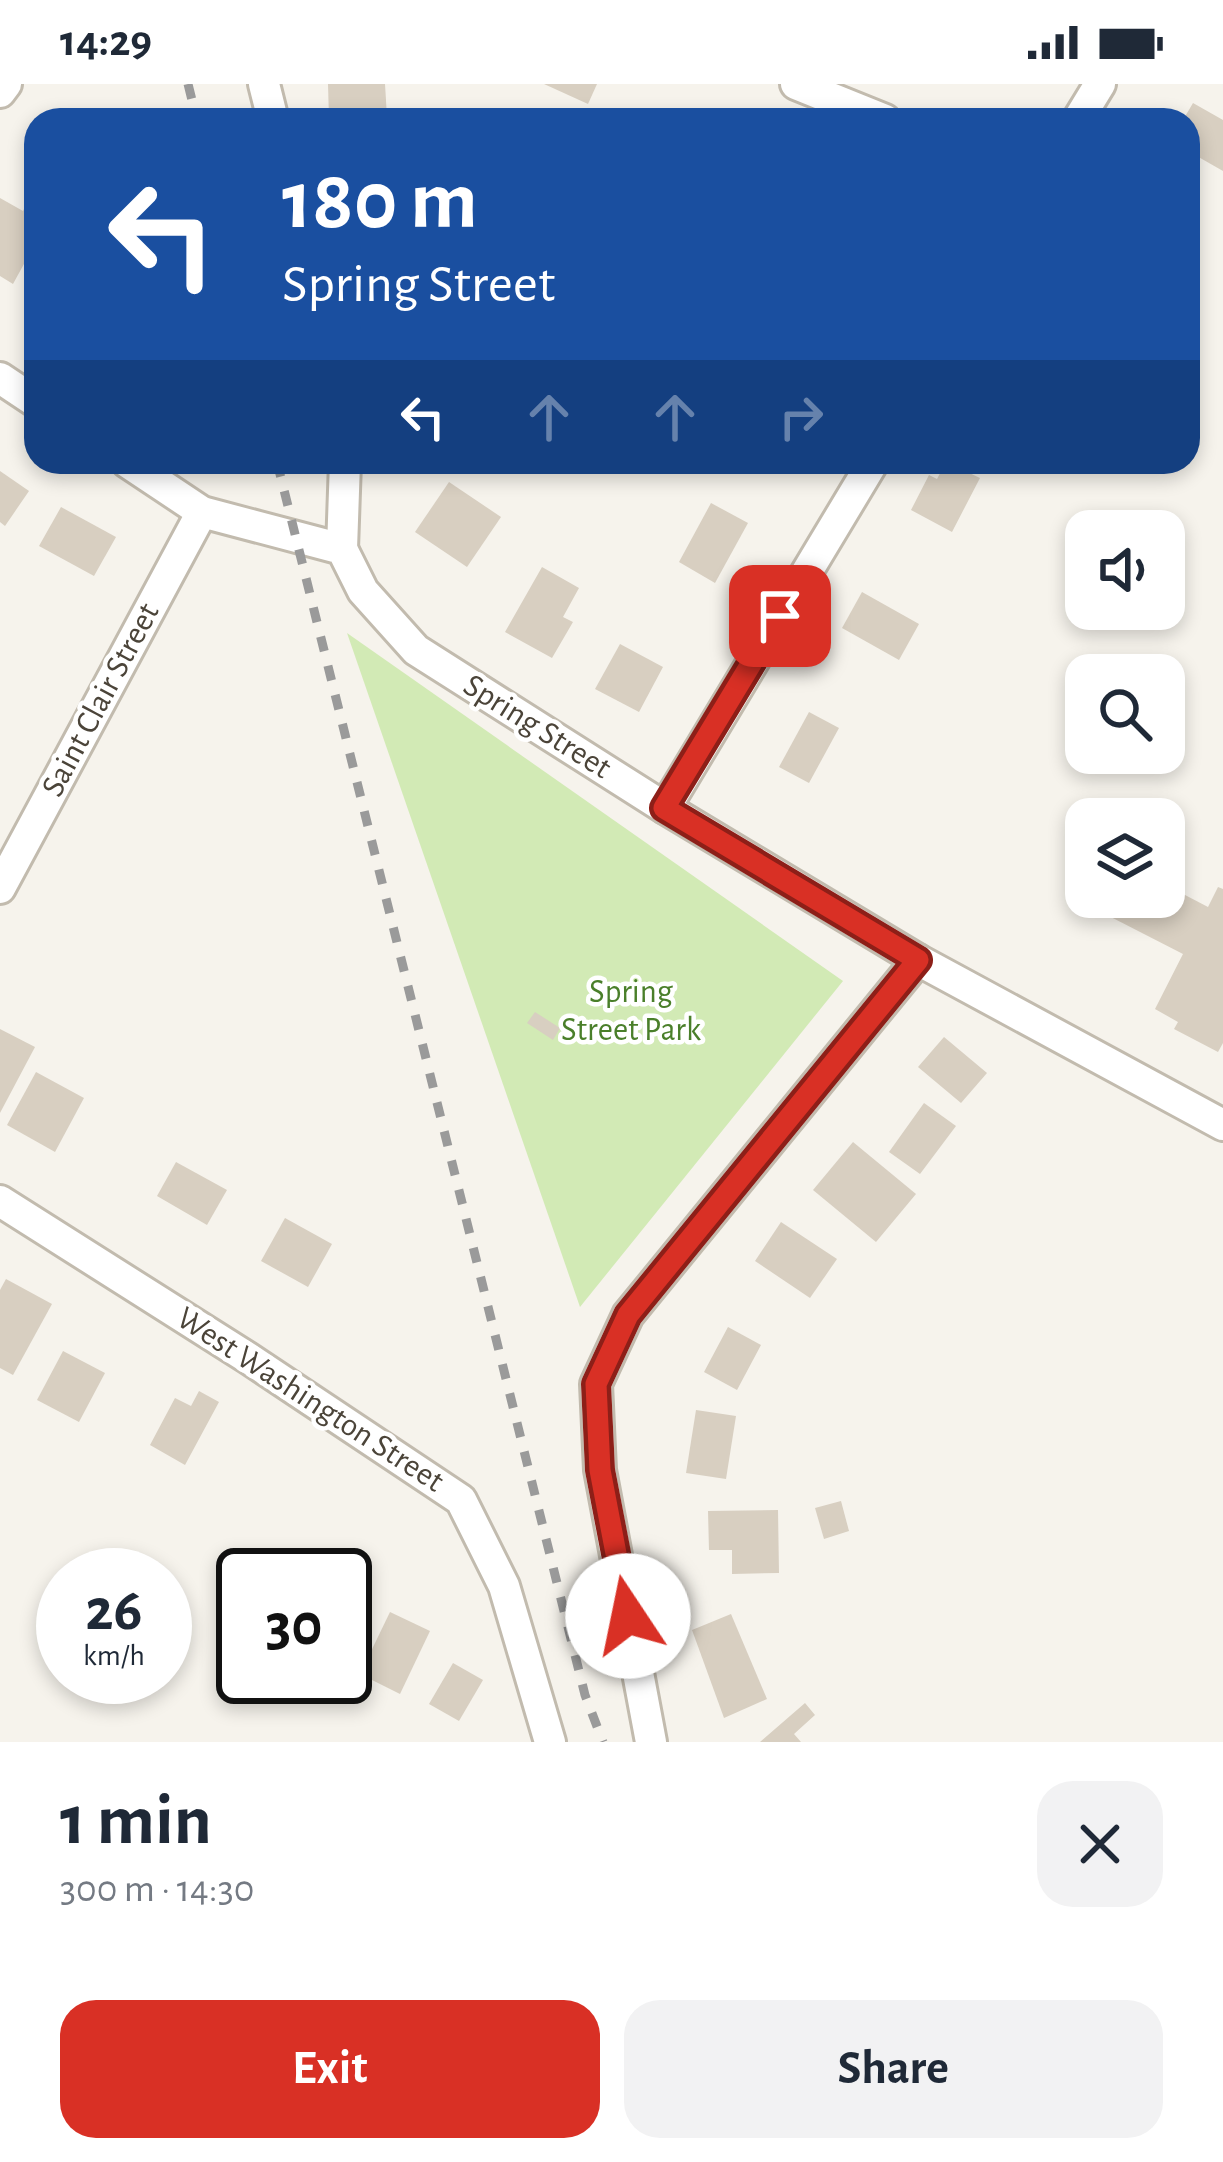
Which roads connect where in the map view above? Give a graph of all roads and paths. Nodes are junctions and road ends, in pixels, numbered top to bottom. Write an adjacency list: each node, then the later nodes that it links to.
1 (6, 84): 3 (street)
2 (796, 84): 4 (street)
3 (0, 92)
4 (855, 108)
5 (145, 474): 8 (street)
6 (345, 474): 9 (street)
7 (866, 474): 10 (street)
8 (202, 512): 9 (street); 11 (street, Saint Clair Street)
9 (342, 549): 10 (street, Spring Street)
10 (664, 808): 12 (street, Spring Street)
11 (0, 888)
12 (918, 960): 13 (street, Spring Street); 16 (street)
13 (1223, 1125)
14 (0, 1201): 15 (street, West Washington Street)
15 (550, 1742)
16 (651, 1742)

